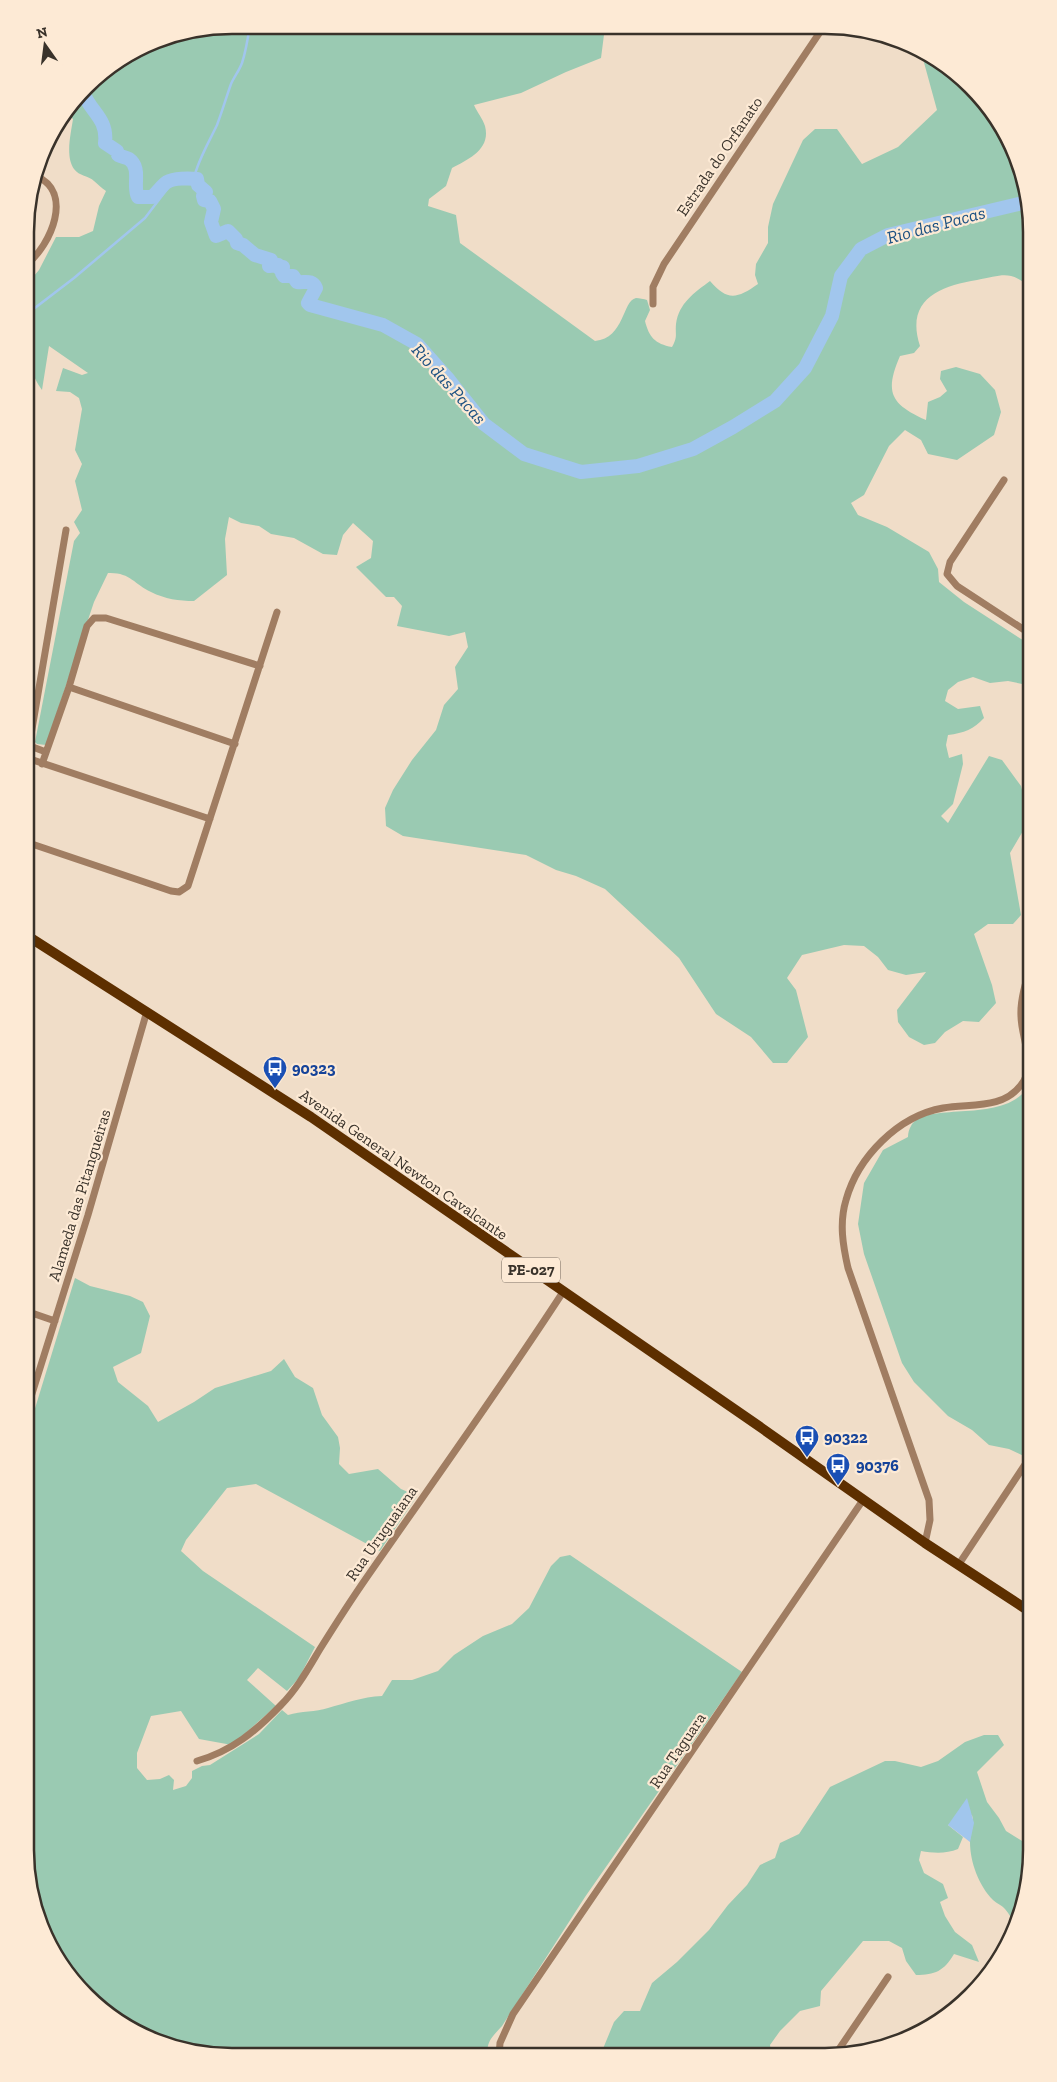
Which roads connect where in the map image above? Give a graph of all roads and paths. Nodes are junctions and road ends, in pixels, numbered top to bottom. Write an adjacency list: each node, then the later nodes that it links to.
1 (819, 34): 4 (street, Estrada do Orfanato)
2 (40, 179): 3 (street)
3 (34, 257)
4 (653, 304)
5 (1004, 480): 8 (street)
6 (66, 530): 11 (street)
7 (277, 612): 9 (street)
8 (1023, 629)
9 (260, 666): 10 (street); 12 (street)
10 (69, 687): 12 (street); 14 (street)
11 (34, 722)
12 (235, 744): 17 (street)
13 (34, 748): 14 (street)
14 (46, 752): 16 (street)
15 (34, 762): 16 (street)
16 (42, 764): 17 (street)
17 (210, 819): 18 (street)
18 (34, 845)
19 (34, 939): 21 (main road, Avenida General Newton Cavalcante / PE-027)
20 (1023, 997): 22 (street)
21 (147, 1011): 24 (main road, Avenida General Newton Cavalcante / PE-027); 26 (street, Alameda das Pitangueiras)
22 (1023, 1028)
23 (1023, 1083): 30 (street)
24 (563, 1292): 29 (main road, Avenida General Newton Cavalcante / PE-027); 33 (street, Rua Uruguaiana)
25 (34, 1314): 26 (street)
26 (55, 1321): 27 (street, Alameda das Pitangueiras)
27 (34, 1390)
28 (1023, 1468): 31 (street)
29 (863, 1500): 30 (main road, Avenida General Newton Cavalcante / PE-027); 35 (street, Rua Taguara)
30 (925, 1543): 31 (main road, Avenida General Newton Cavalcante / PE-027)
31 (959, 1564): 32 (main road, Avenida General Newton Cavalcante / PE-027)
32 (1023, 1607)
33 (197, 1760)
34 (888, 1977): 36 (street)
35 (500, 2048)
36 (841, 2048)

